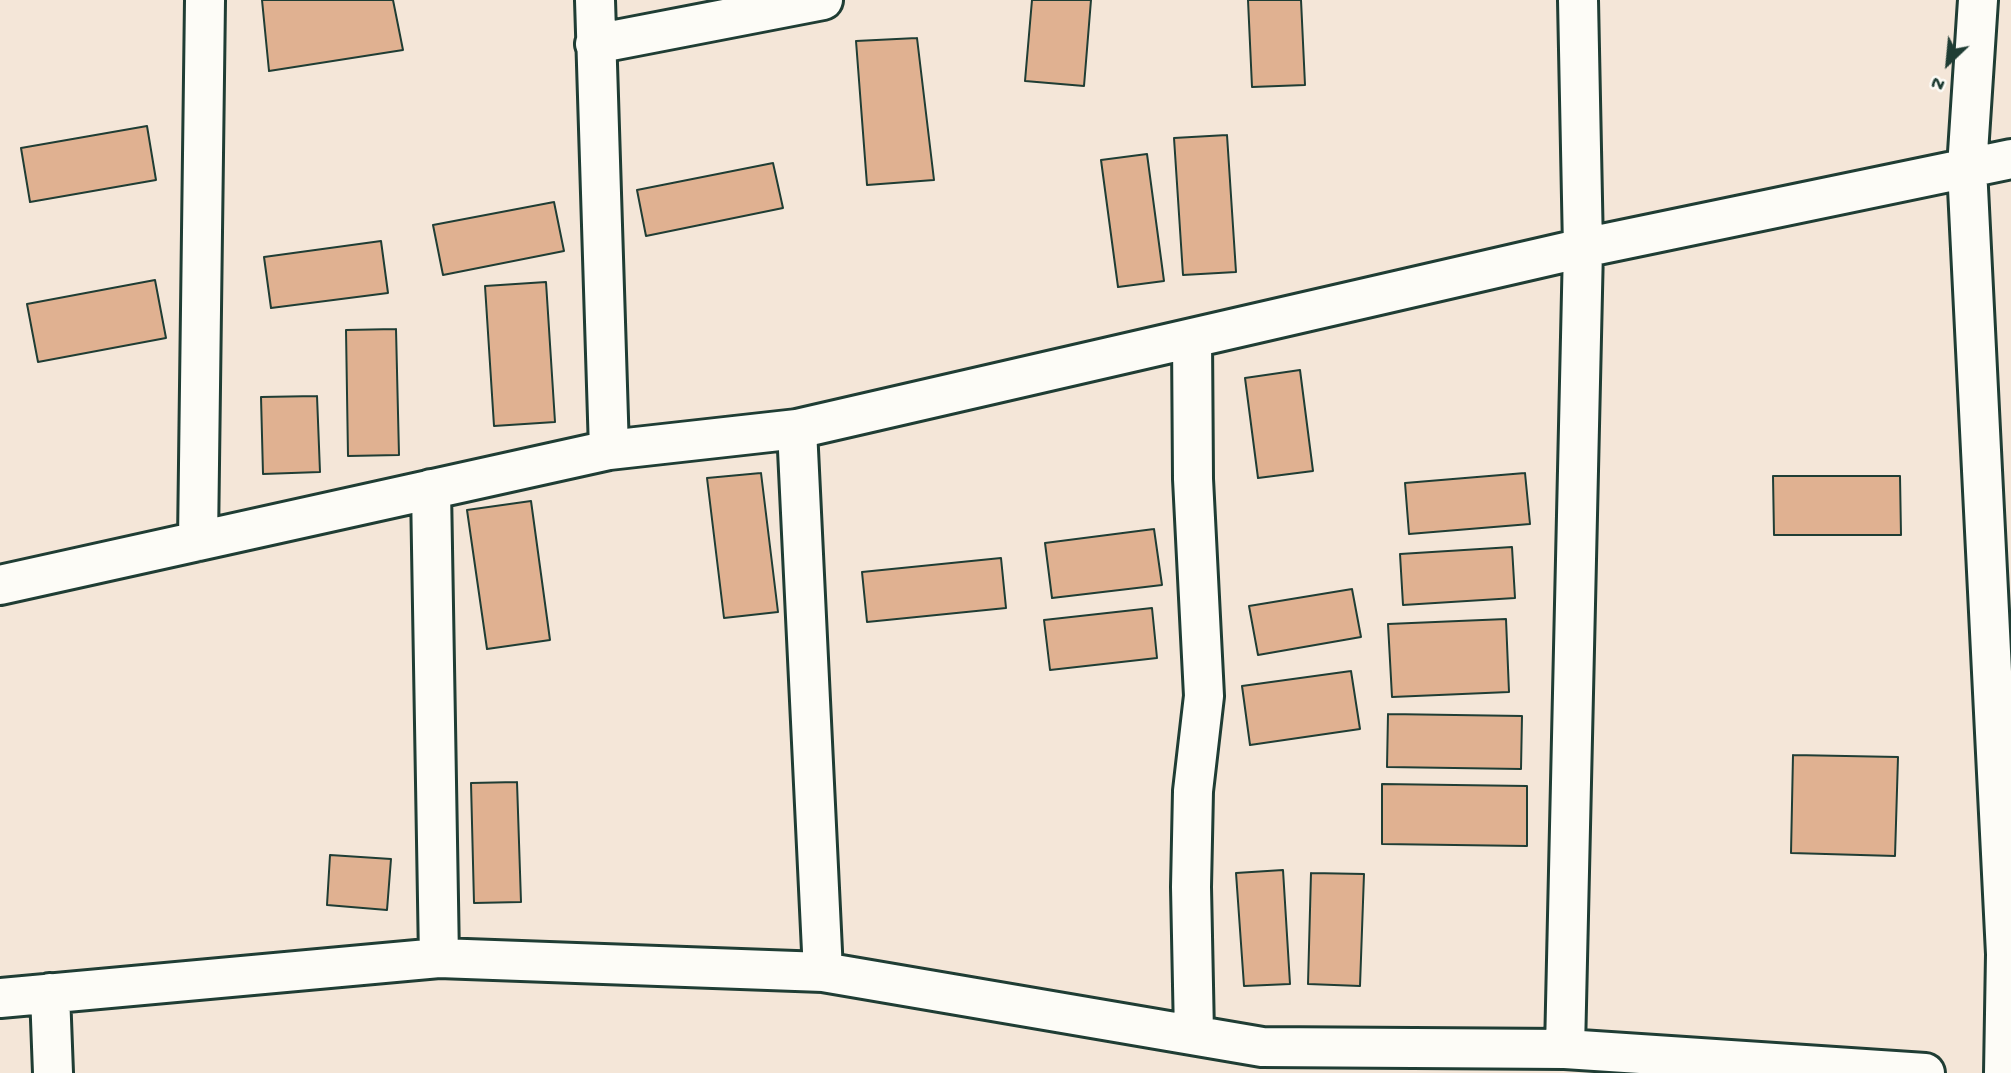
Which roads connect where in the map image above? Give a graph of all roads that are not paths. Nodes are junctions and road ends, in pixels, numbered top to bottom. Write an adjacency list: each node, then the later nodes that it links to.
1 (205, 0): 14 (street)
2 (595, 0): 6 (street)
3 (823, 0): 6 (street)
4 (1578, 0): 9 (street)
5 (1978, 0): 8 (street)
6 (596, 44): 12 (street)
7 (2011, 159): 8 (street)
8 (1967, 168): 9 (street); 16 (street)
9 (1583, 248): 10 (street); 22 (street)
10 (1192, 338): 11 (street); 21 (street)
11 (797, 429): 12 (street); 18 (street)
12 (609, 450): 13 (street)
13 (431, 489): 14 (street); 17 (street)
14 (198, 541): 15 (street)
15 (0, 585)
16 (2008, 953): 26 (street)
17 (439, 958): 18 (street); 19 (street)
18 (823, 972): 21 (street)
19 (50, 993): 20 (street); 24 (street)
20 (0, 998)
21 (1194, 1034): 23 (street)
22 (1565, 1049): 23 (street); 25 (street)
23 (1261, 1060)
24 (53, 1073)
25 (1924, 1073)
26 (2004, 1073)

